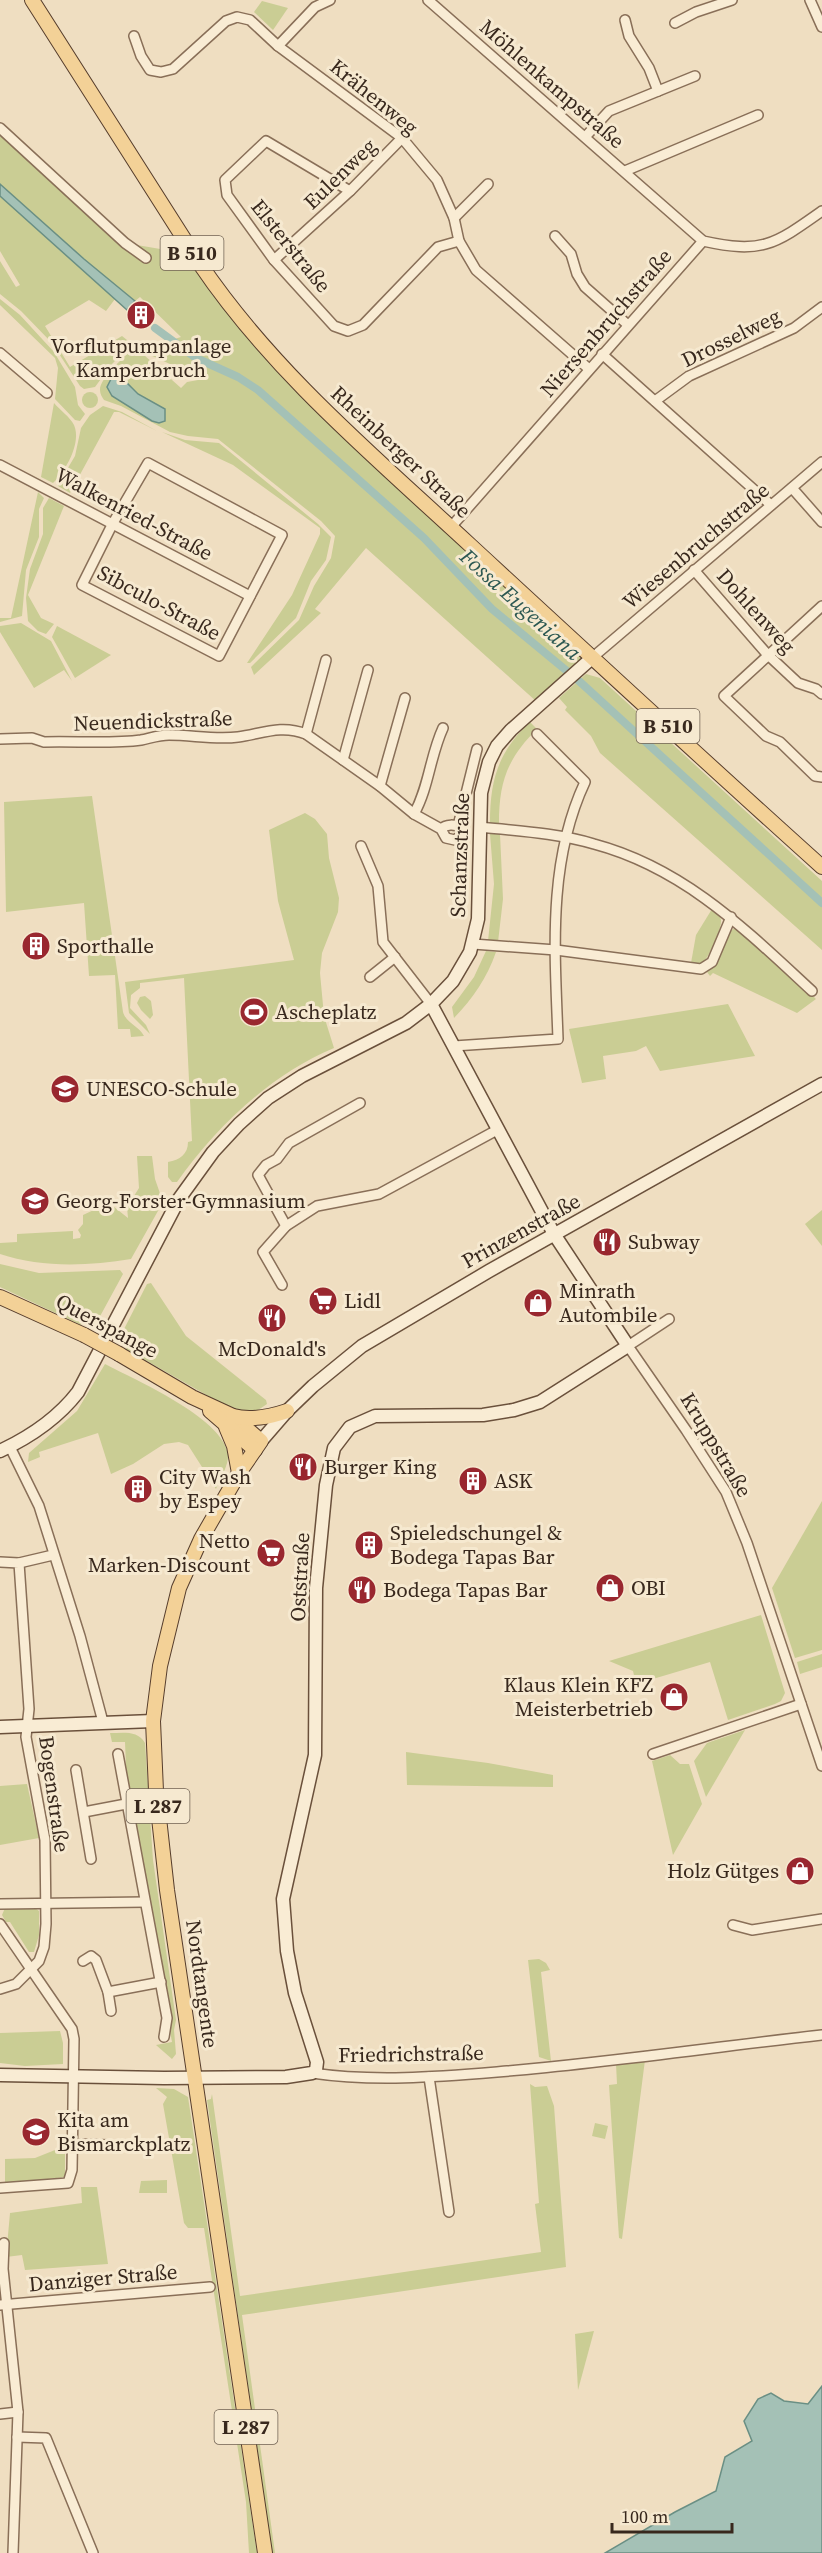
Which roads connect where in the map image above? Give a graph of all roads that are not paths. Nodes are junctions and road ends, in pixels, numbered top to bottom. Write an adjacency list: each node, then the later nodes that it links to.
1 (32, 0): 40 (main road, Rheinberger Straße / B 510)
2 (330, 0): 10 (street)
3 (428, 0): 15 (street, Möhlenkampstraße)
4 (732, 0): 7 (street)
5 (810, 0): 8 (street)
6 (625, 20): 12 (street)
7 (675, 23)
8 (822, 27)
9 (134, 36): 10 (street, Krähenweg)
10 (278, 46): 16 (street, Krähenweg)
11 (695, 76): 12 (street)
12 (658, 91): 15 (street)
13 (758, 115): 17 (street, Möhlenkampstraße)
14 (0, 128): 25 (street)
15 (586, 136): 17 (street, Möhlenkampstraße)
16 (402, 138): 19 (street, Eulenweg); 21 (street, Krähenweg)
17 (625, 171): 24 (street, Möhlenkampstraße)
18 (488, 184): 21 (street)
19 (350, 191): 26 (street, Eulenweg); 26 (street, Elsterstraße)
20 (822, 212): 24 (street)
21 (454, 218): 23 (street, Krähenweg)
22 (555, 236): 28 (street)
23 (459, 241): 26 (street, Elsterstraße); 31 (street, Krähenweg)
24 (703, 241): 28 (street, Niersenbruchstraße)
25 (147, 258)
26 (274, 260)
27 (822, 307): 33 (street, Drosselweg)
28 (628, 325): 30 (street, Niersenbruchstraße)
29 (0, 353): 32 (street)
30 (602, 354): 31 (street, Niersenbruchstraße); 33 (street)
31 (589, 369): 40 (street, Niersenbruchstraße)
32 (47, 393)
33 (655, 401): 37 (street)
34 (822, 462): 36 (street, Wiesenbruchstraße)
35 (0, 465): 39 (street, Walkenried-Straße)
36 (792, 488): 37 (street, Wiesenbruchstraße); 38 (street)
37 (771, 505): 41 (street, Wiesenbruchstraße)
38 (822, 522)
39 (113, 523): 42 (street, Walkenried-Straße); 42 (street); 42 (street, Sibculo-Straße)
40 (451, 527): 45 (main road, Rheinberger Straße / B 510)
41 (694, 570): 44 (street, Dohlenweg); 45 (street, Wiesenbruchstraße)
42 (250, 596)
43 (822, 606): 44 (street)
44 (767, 654): 48 (street, Dohlenweg); 56 (street)
45 (593, 657): 60 (street, Schanzstraße); 64 (main road, Rheinberger Straße / B 510)
46 (326, 660): 51 (street)
47 (368, 670): 55 (street)
48 (822, 694)
49 (405, 698): 57 (street)
50 (443, 728): 58 (street)
51 (306, 734): 53 (street, Neuendickstraße); 55 (street, Neuendickstraße)
52 (537, 734): 62 (street)
53 (0, 739)
54 (477, 749): 59 (street)
55 (343, 760): 57 (street, Neuendickstraße)
56 (822, 777)
57 (380, 786): 58 (street, Neuendickstraße)
58 (414, 814): 61 (street, Neuendickstraße)
59 (458, 826): 61 (street); 61 (street, Neuendickstraße)
60 (480, 827): 62 (street); 66 (street, Schanzstraße)
61 (441, 829)
62 (566, 837): 65 (street); 67 (street)
63 (361, 846): 68 (street)
64 (822, 867)
65 (731, 917): 67 (street); 70 (street)
66 (473, 944): 67 (street); 71 (street, Schanzstraße)
67 (556, 950): 72 (street)
68 (395, 957): 69 (street); 71 (street)
69 (370, 977)
70 (812, 992)
71 (431, 1004): 72 (street); 85 (street, Schanzstraße)
72 (454, 1046): 75 (street)
73 (822, 1084): 77 (street, Prinzenstraße)
74 (360, 1103): 76 (street)
75 (497, 1130): 76 (street); 77 (street)
76 (286, 1226): 78 (street)
77 (554, 1234): 81 (street, Kruppstraße); 82 (street, Prinzenstraße)
78 (282, 1285)
79 (0, 1297): 83 (main road, Querspange, bridge)
80 (669, 1319): 81 (street, Oststraße)
81 (628, 1346): 90 (street, Kruppstraße); 116 (street, Oststraße)
82 (287, 1411): 83 (main road); 84 (street, Prinzenstraße)
83 (227, 1419): 84 (main road, Querspange); 86 (main road)
84 (258, 1445): 86 (main road, Nordtangente / L 287)
85 (5, 1449): 87 (street)
86 (239, 1473): 91 (main road, Nordtangente / L 287)
87 (53, 1555): 89 (street); 92 (street)
88 (0, 1562): 89 (street)
89 (19, 1563): 93 (street, Bogenstraße)
90 (801, 1704): 96 (street); 97 (street, Kruppstraße)
91 (153, 1721): 92 (street); 120 (main road, Nordtangente / L 287)
92 (102, 1722): 93 (street)
93 (28, 1725): 94 (street); 104 (street, Bogenstraße)
94 (0, 1726)
95 (118, 1754): 99 (street)
96 (653, 1754)
97 (822, 1766)
98 (76, 1770): 100 (street)
99 (126, 1804): 100 (street); 102 (street)
100 (84, 1812): 101 (street)
101 (91, 1860)
102 (145, 1902): 104 (street); 110 (street)
103 (0, 1904): 104 (street)
104 (46, 1904): 109 (street, Bogenstraße)
105 (822, 1919): 107 (street)
106 (0, 1924): 109 (street)
107 (733, 1925)
108 (83, 1961): 112 (street)
109 (32, 1969): 111 (street, Bogenstraße); 118 (street)
110 (161, 1982): 112 (street); 115 (street)
111 (0, 1989)
112 (108, 1992): 113 (street)
113 (111, 2011)
114 (822, 2035): 119 (street, Friedrichstraße)
115 (164, 2037)
116 (312, 2073): 119 (street, Friedrichstraße); 120 (street, Friedrichstraße)
117 (0, 2075): 118 (street, Friedrichstraße)
118 (72, 2076): 120 (street, Friedrichstraße); 121 (street)
119 (429, 2077): 124 (street)
120 (194, 2078): 133 (main road, Nordtangente / L 287)
121 (71, 2144): 122 (street); 123 (street)
122 (109, 2145)
123 (0, 2188)
124 (449, 2212)
125 (4, 2243): 127 (street)
126 (210, 2287): 127 (street, Danziger Straße)
127 (3, 2305): 128 (street)
128 (18, 2412): 129 (street); 130 (street)
129 (0, 2414)
130 (17, 2437): 131 (street); 132 (street)
131 (13, 2553)
132 (93, 2553)
133 (265, 2553)

